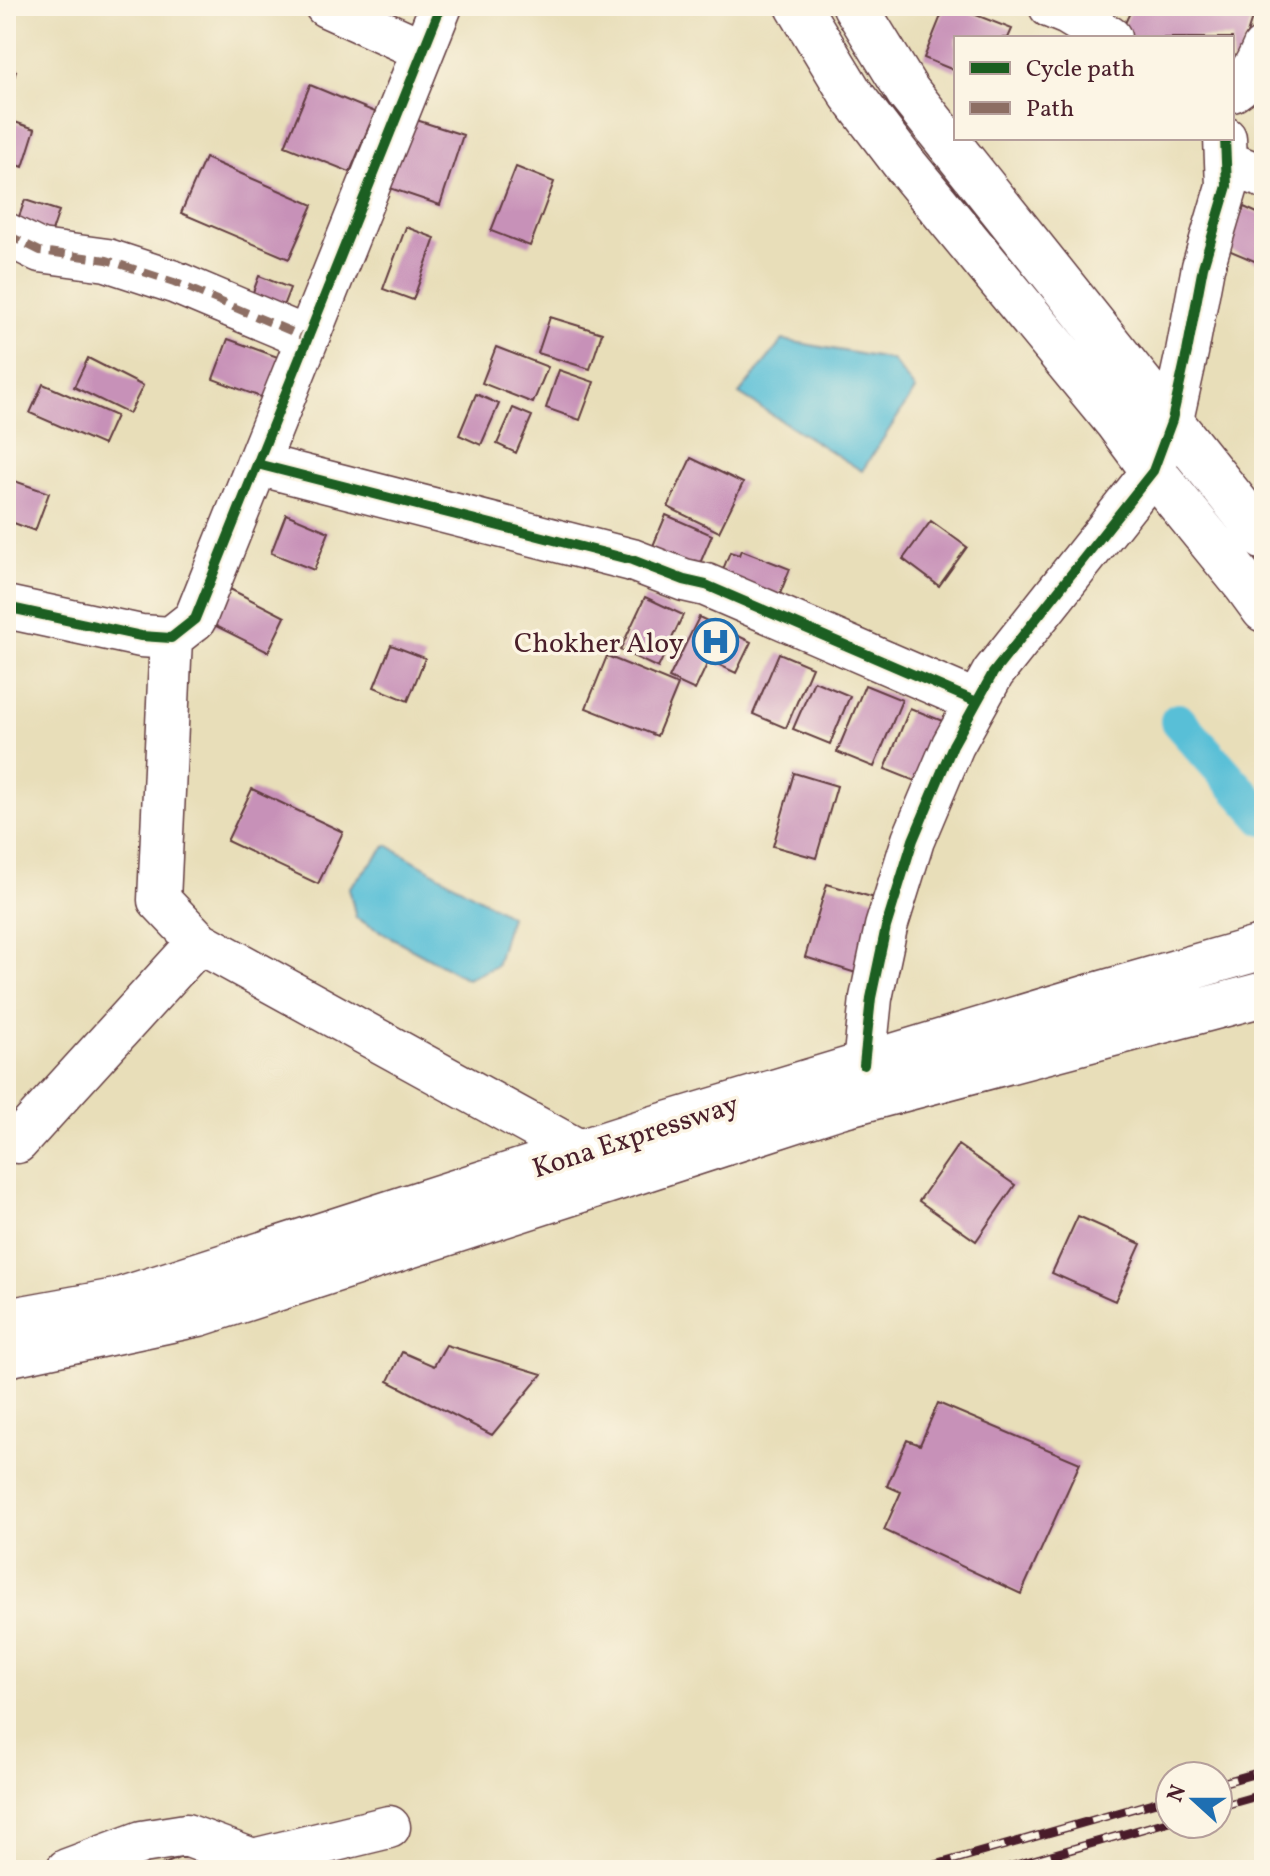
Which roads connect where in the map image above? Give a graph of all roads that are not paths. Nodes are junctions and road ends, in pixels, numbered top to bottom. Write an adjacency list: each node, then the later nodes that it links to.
1 (326, 6): 8 (street)
2 (441, 6): 8 (street)
3 (798, 6): 16 (main road)
4 (855, 6): 14 (main road)
5 (1051, 6): 6 (main road)
6 (1106, 36)
7 (1264, 49): 9 (main road)
8 (423, 50): 13 (street)
9 (1234, 89)
10 (1225, 150): 11 (street); 14 (street)
11 (1264, 177)
12 (6, 234): 13 (street)
13 (307, 338): 15 (street)
14 (1172, 420): 16 (street); 17 (main road)
15 (257, 464): 20 (street); 21 (street)
16 (1153, 471): 19 (main road); 21 (street)
17 (1264, 538)
18 (6, 607): 20 (street)
19 (1264, 610)
20 (171, 638): 22 (street)
21 (977, 702): 25 (street)
22 (199, 942): 26 (street); 27 (street)
23 (1264, 947): 25 (main road, Kona Expressway)
24 (1264, 994): 29 (main road, Kona Expressway)
25 (864, 1065): 27 (main road, Kona Expressway)
26 (6, 1139)
27 (581, 1152): 28 (main road, Kona Expressway)
28 (6, 1321)
29 (6, 1355)
30 (389, 1827): 31 (street)
31 (67, 1870)

